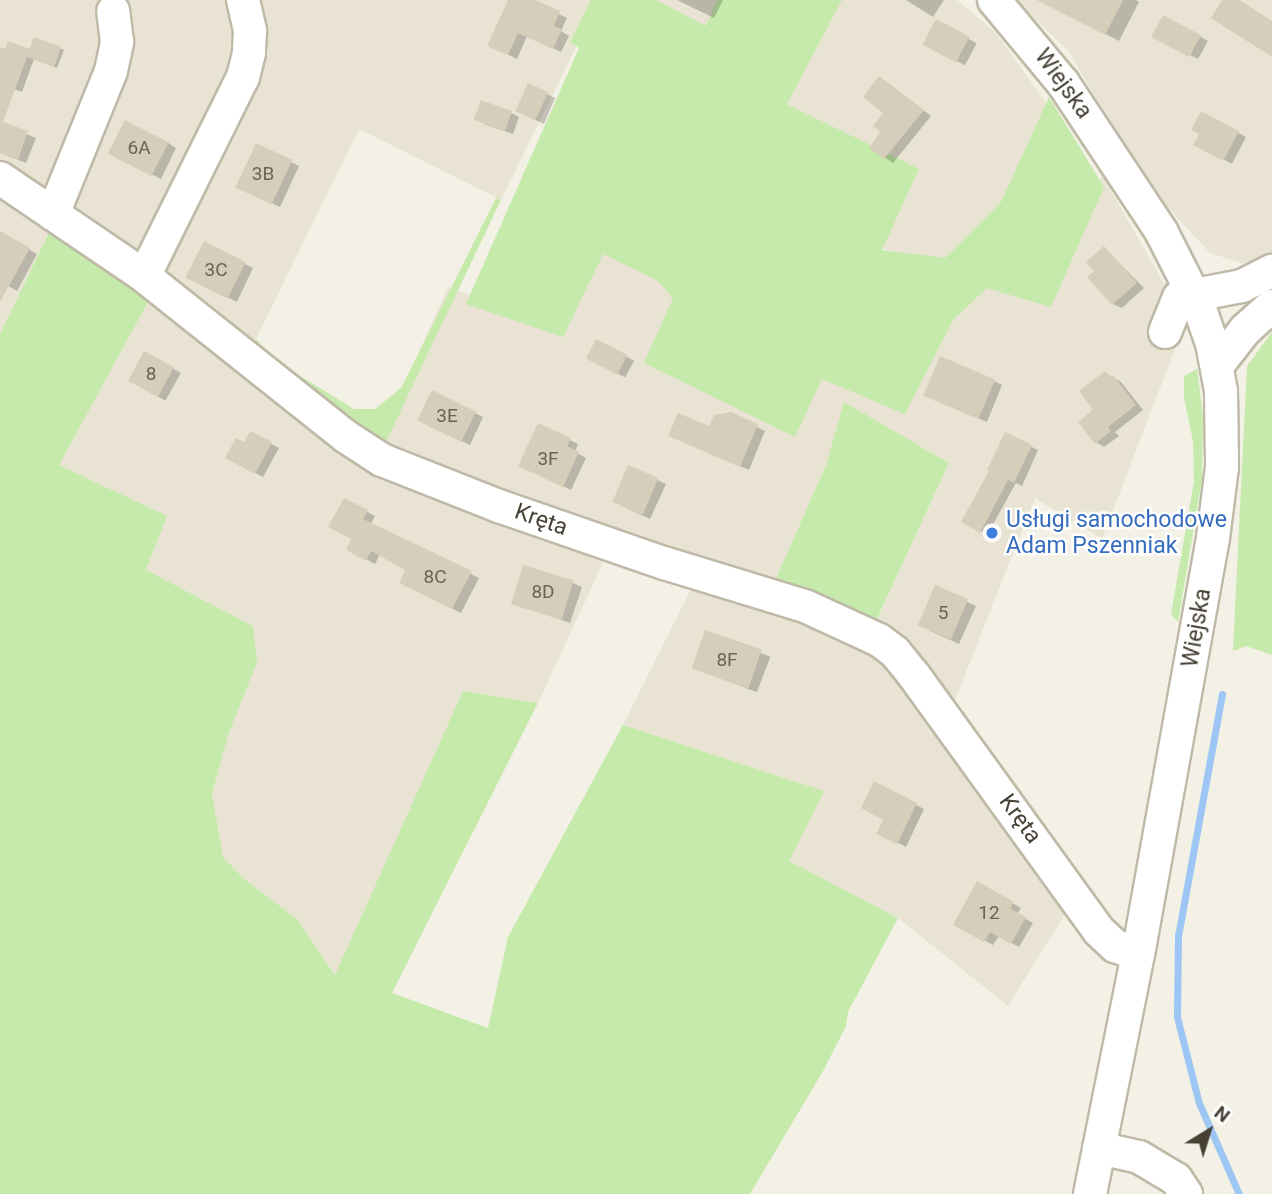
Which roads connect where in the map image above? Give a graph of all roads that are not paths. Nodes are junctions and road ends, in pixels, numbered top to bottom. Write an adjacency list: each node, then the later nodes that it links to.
1 (243, 0): 7 (street)
2 (994, 0): 8 (street, Wiejska)
3 (113, 11): 5 (street)
4 (0, 178): 5 (street, Kręta)
5 (53, 214): 7 (street, Kręta)
6 (1272, 271): 8 (street)
7 (144, 276): 12 (street, Kręta)
8 (1193, 293): 10 (street); 11 (street, Wiejska)
9 (1272, 306): 11 (street)
10 (1165, 332)
11 (1217, 366): 12 (street, Wiejska)
12 (1138, 954): 13 (street, Wiejska)
13 (1099, 1148): 14 (street, Wiejska); 15 (street)
14 (1090, 1194)
15 (1186, 1194)

